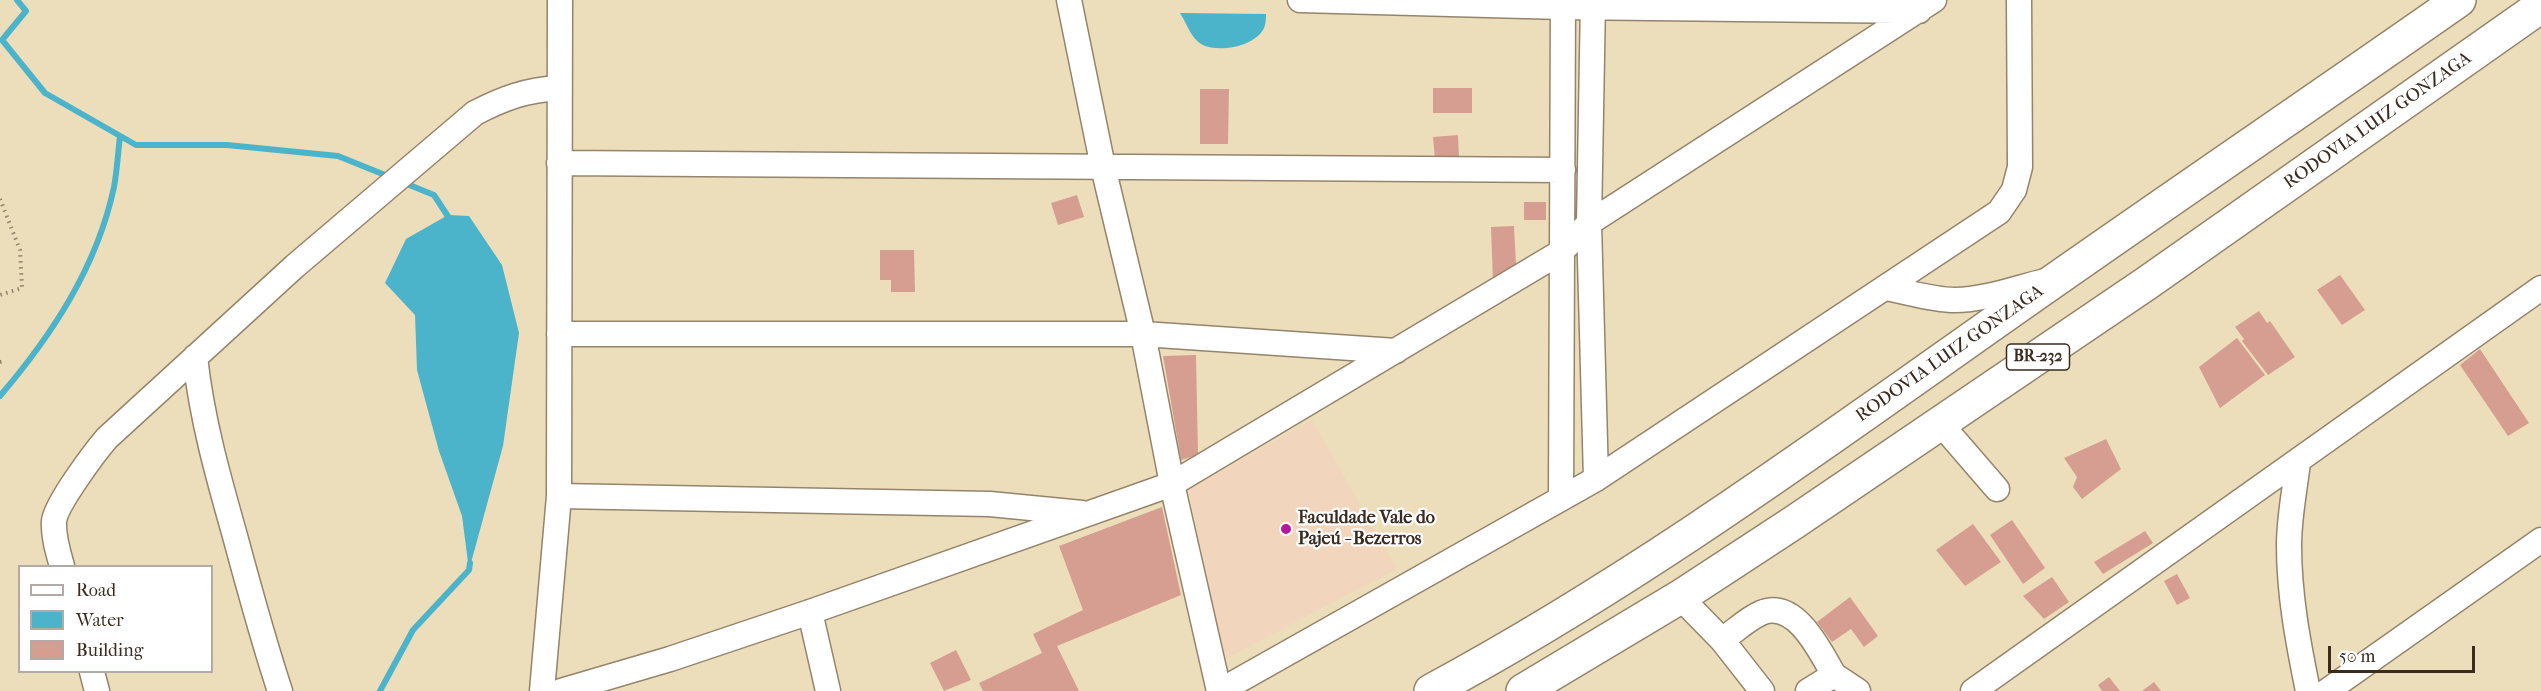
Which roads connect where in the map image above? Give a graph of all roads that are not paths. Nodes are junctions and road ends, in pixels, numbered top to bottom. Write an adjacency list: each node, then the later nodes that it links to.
1 (560, 0): 10 (street)
2 (1070, 0): 12 (street)
3 (1300, 0): 6 (street)
4 (2019, 0): 17 (street)
5 (2459, 0): 16 (highway, RODOVIA LUIZ GONZAGA / BR-232)
6 (1563, 4): 7 (street); 13 (street)
7 (1593, 4): 8 (street); 14 (street)
8 (1926, 5): 14 (street)
9 (2541, 6): 23 (highway, RODOVIA LUIZ GONZAGA / BR-232)
10 (559, 88): 11 (street); 22 (street)
11 (559, 163): 12 (street); 19 (street)
12 (1103, 167): 13 (street); 20 (street)
13 (1563, 170): 15 (street)
14 (1589, 223): 15 (street); 25 (street)
15 (1561, 252): 21 (street); 29 (street)
16 (2058, 278): 17 (street); 44 (highway, RODOVIA LUIZ GONZAGA / BR-232)
17 (1886, 288): 25 (street)
18 (2541, 288): 24 (street)
19 (559, 334): 20 (street); 28 (street)
20 (1143, 334): 21 (street); 26 (street)
21 (1396, 351): 26 (street)
22 (195, 357): 32 (street); 39 (street)
23 (1940, 423): 27 (street); 33 (highway, RODOVIA LUIZ GONZAGA / BR-232)
24 (2298, 462): 49 (street); 50 (street)
25 (1596, 479): 29 (street)
26 (1172, 484): 30 (street); 43 (street)
27 (1997, 489)
28 (559, 496): 30 (street); 40 (street)
29 (1561, 498): 43 (street)
30 (1091, 514): 34 (street)
31 (2541, 540): 51 (street)
32 (62, 565)
33 (1680, 597): 35 (street); 45 (highway, RODOVIA LUIZ GONZAGA / BR-232)
34 (810, 612): 41 (street); 42 (street)
35 (1722, 640): 37 (street); 46 (street)
36 (92, 673): 38 (street)
37 (1834, 675): 47 (street); 48 (street)
38 (97, 691)
39 (280, 691)
40 (542, 691)
41 (561, 691)
42 (828, 691)
43 (1220, 691)
44 (1431, 691)
45 (1523, 691)
46 (1762, 691)
47 (1808, 691)
48 (1858, 691)
49 (1973, 691)
50 (2308, 691)
51 (2327, 691)

